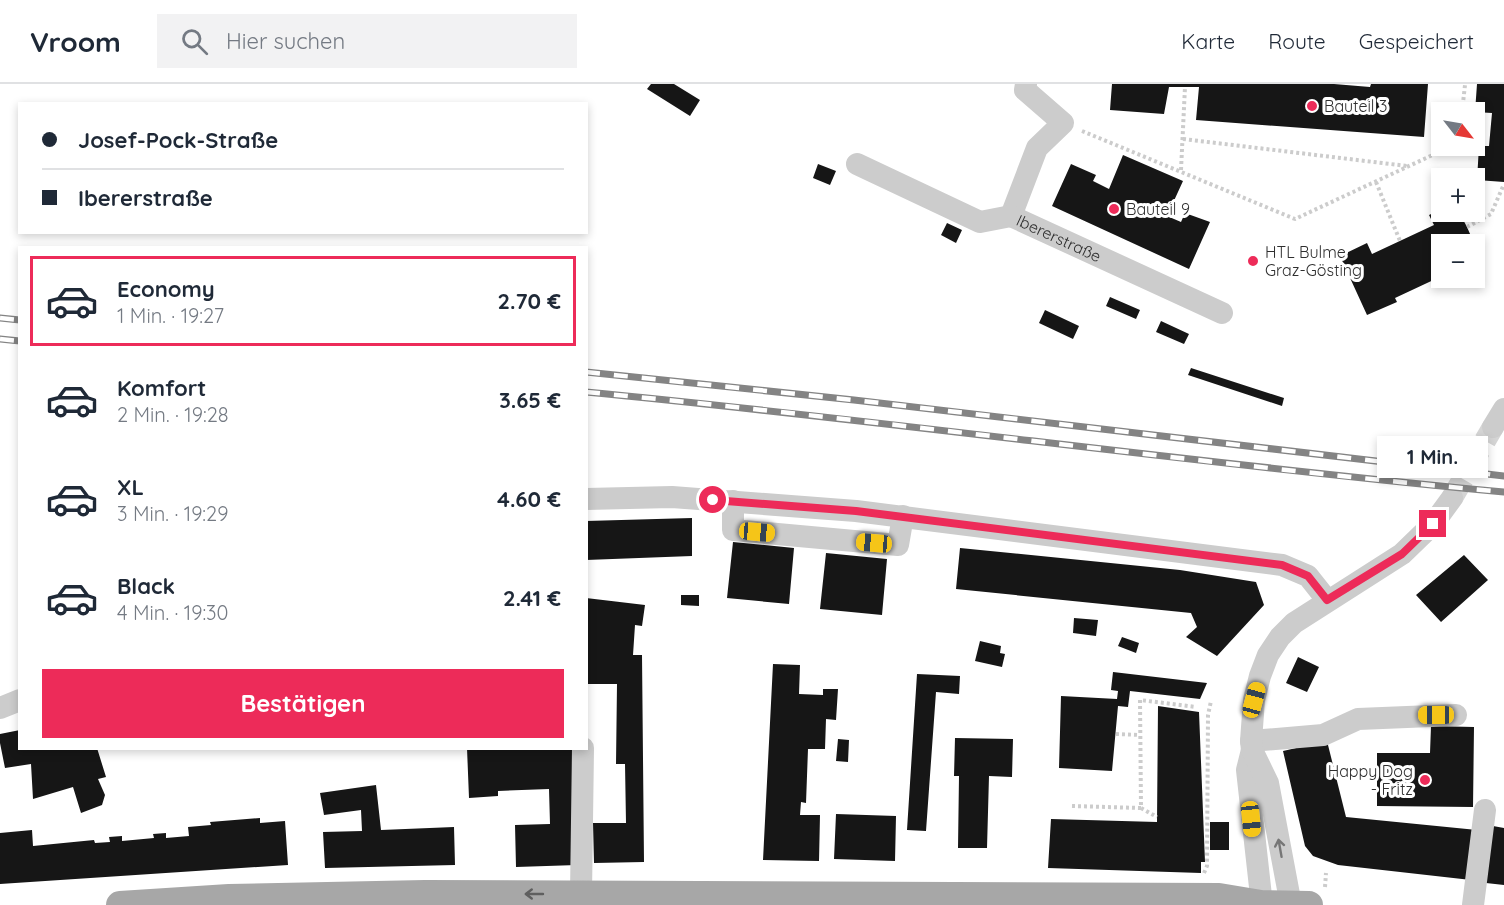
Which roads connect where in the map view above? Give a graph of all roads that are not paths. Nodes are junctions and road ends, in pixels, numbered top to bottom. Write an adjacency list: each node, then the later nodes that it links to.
1 (1026, 84): 3 (street, Ibererstraße)
2 (857, 164): 3 (street)
3 (1011, 216): 4 (street, Ibererstraße)
4 (1221, 313)
5 (1452, 498): 9 (street)
6 (588, 499): 7 (street)
7 (733, 501): 8 (street); 8 (street)
8 (903, 516): 9 (street)
9 (1327, 600): 13 (street)
10 (18, 701): 11 (street)
11 (0, 708)
12 (1456, 715): 13 (street)
13 (1251, 746): 19 (street); 21 (street, one-way to 13)
14 (583, 750): 16 (street)
15 (1485, 810): 22 (street)
16 (581, 894): 18 (main road, one-way to 18); 19 (main road)
17 (1317, 896): 21 (main road)
18 (425, 900): 20 (main road)
19 (1262, 904): 21 (main road)
20 (120, 905)
21 (1291, 905)
22 (1473, 905)

